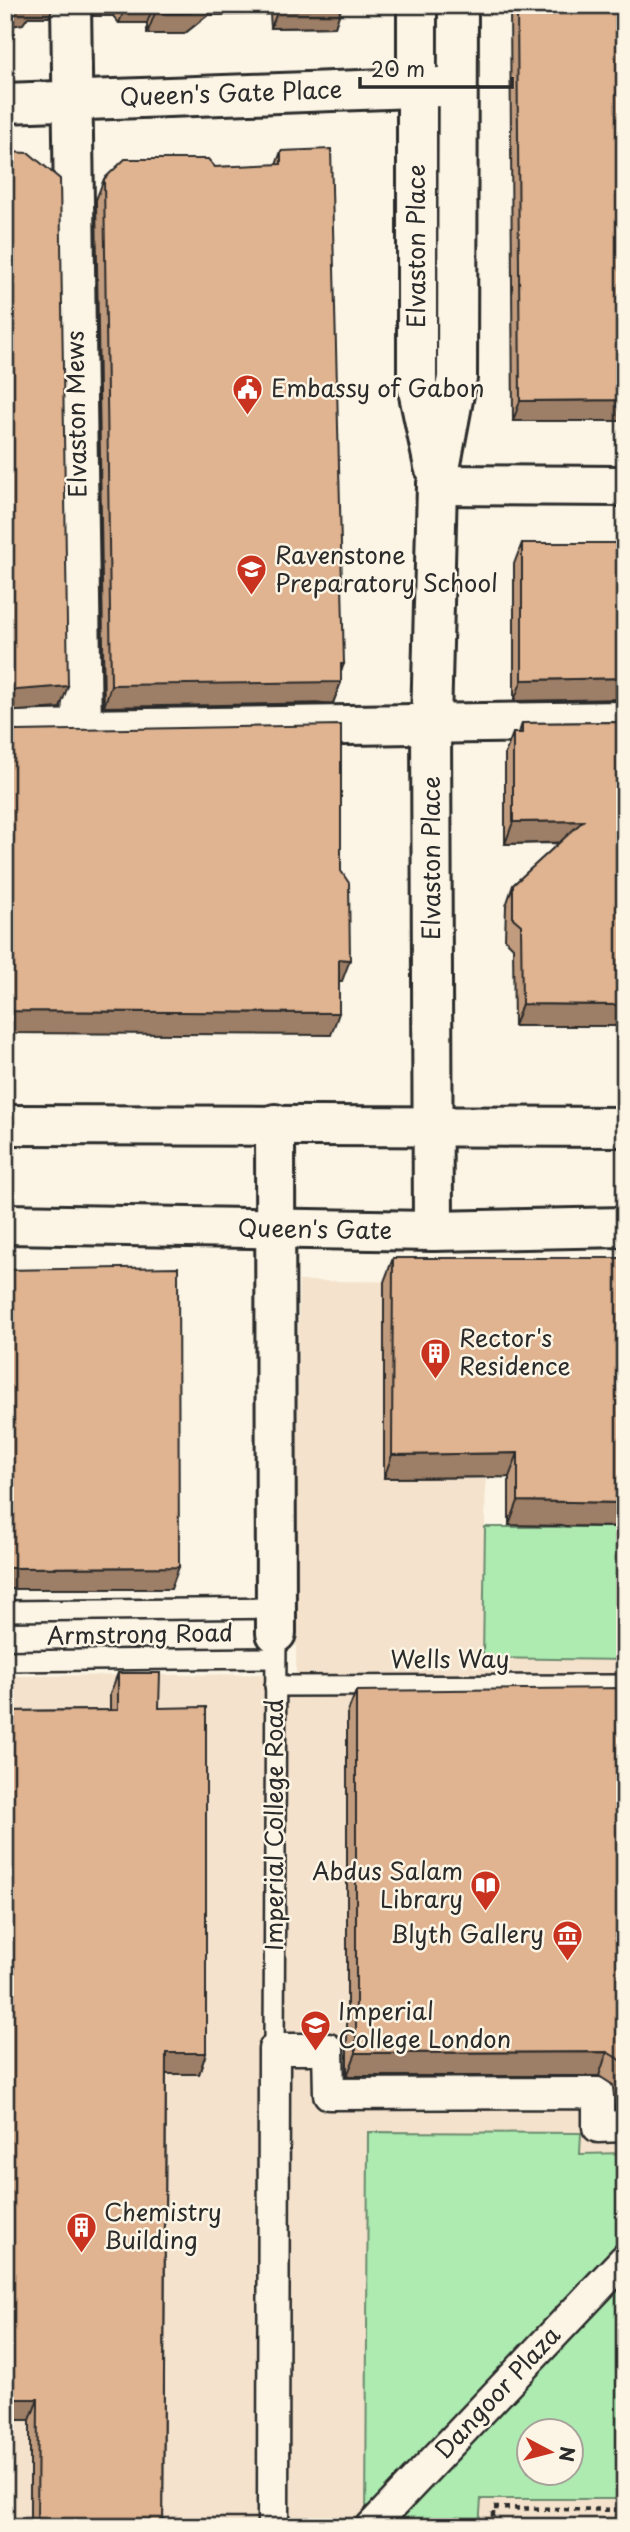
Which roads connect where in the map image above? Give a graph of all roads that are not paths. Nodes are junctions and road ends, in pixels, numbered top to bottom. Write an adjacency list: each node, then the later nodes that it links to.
1 (71, 5): 6 (street, Elvaston Mews)
2 (417, 5): 5 (street, Elvaston Place)
3 (458, 5): 4 (street, Elvaston Place)
4 (457, 86): 5 (street, Queen's Gate Place); 8 (street, Elvaston Place)
5 (417, 88): 6 (street, Queen's Gate Place); 8 (street, Elvaston Place)
6 (72, 99): 7 (street, Queen's Gate Place); 12 (street, Elvaston Mews)
7 (5, 103)
8 (438, 485): 9 (street); 11 (street, Elvaston Place)
9 (625, 486)
10 (625, 721): 11 (street)
11 (431, 723): 12 (street); 16 (street, Elvaston Place)
12 (82, 729): 13 (street)
13 (9, 731)
14 (275, 1124): 15 (street); 16 (street); 20 (street, Imperial College Road)
15 (5, 1125)
16 (435, 1127): 17 (street); 21 (street, Elvaston Place)
17 (625, 1127)
18 (5, 1224): 20 (street, Queen's Gate)
19 (625, 1227): 21 (street, Queen's Gate)
20 (277, 1229): 21 (street, Queen's Gate); 23 (street, Imperial College Road)
21 (433, 1231)
22 (5, 1611): 23 (lane)
23 (276, 1633): 24 (lane, Armstrong Road); 26 (lane, Imperial College Road)
24 (5, 1661)
25 (625, 1685): 26 (lane, Wells Way)
26 (275, 1686): 27 (lane, Imperial College Road)
27 (274, 2049): 28 (street); 30 (street, Imperial College Road)
28 (625, 2126)
29 (625, 2259): 31 (street, Dangoor Plaza)
30 (274, 2527)
31 (371, 2527)

